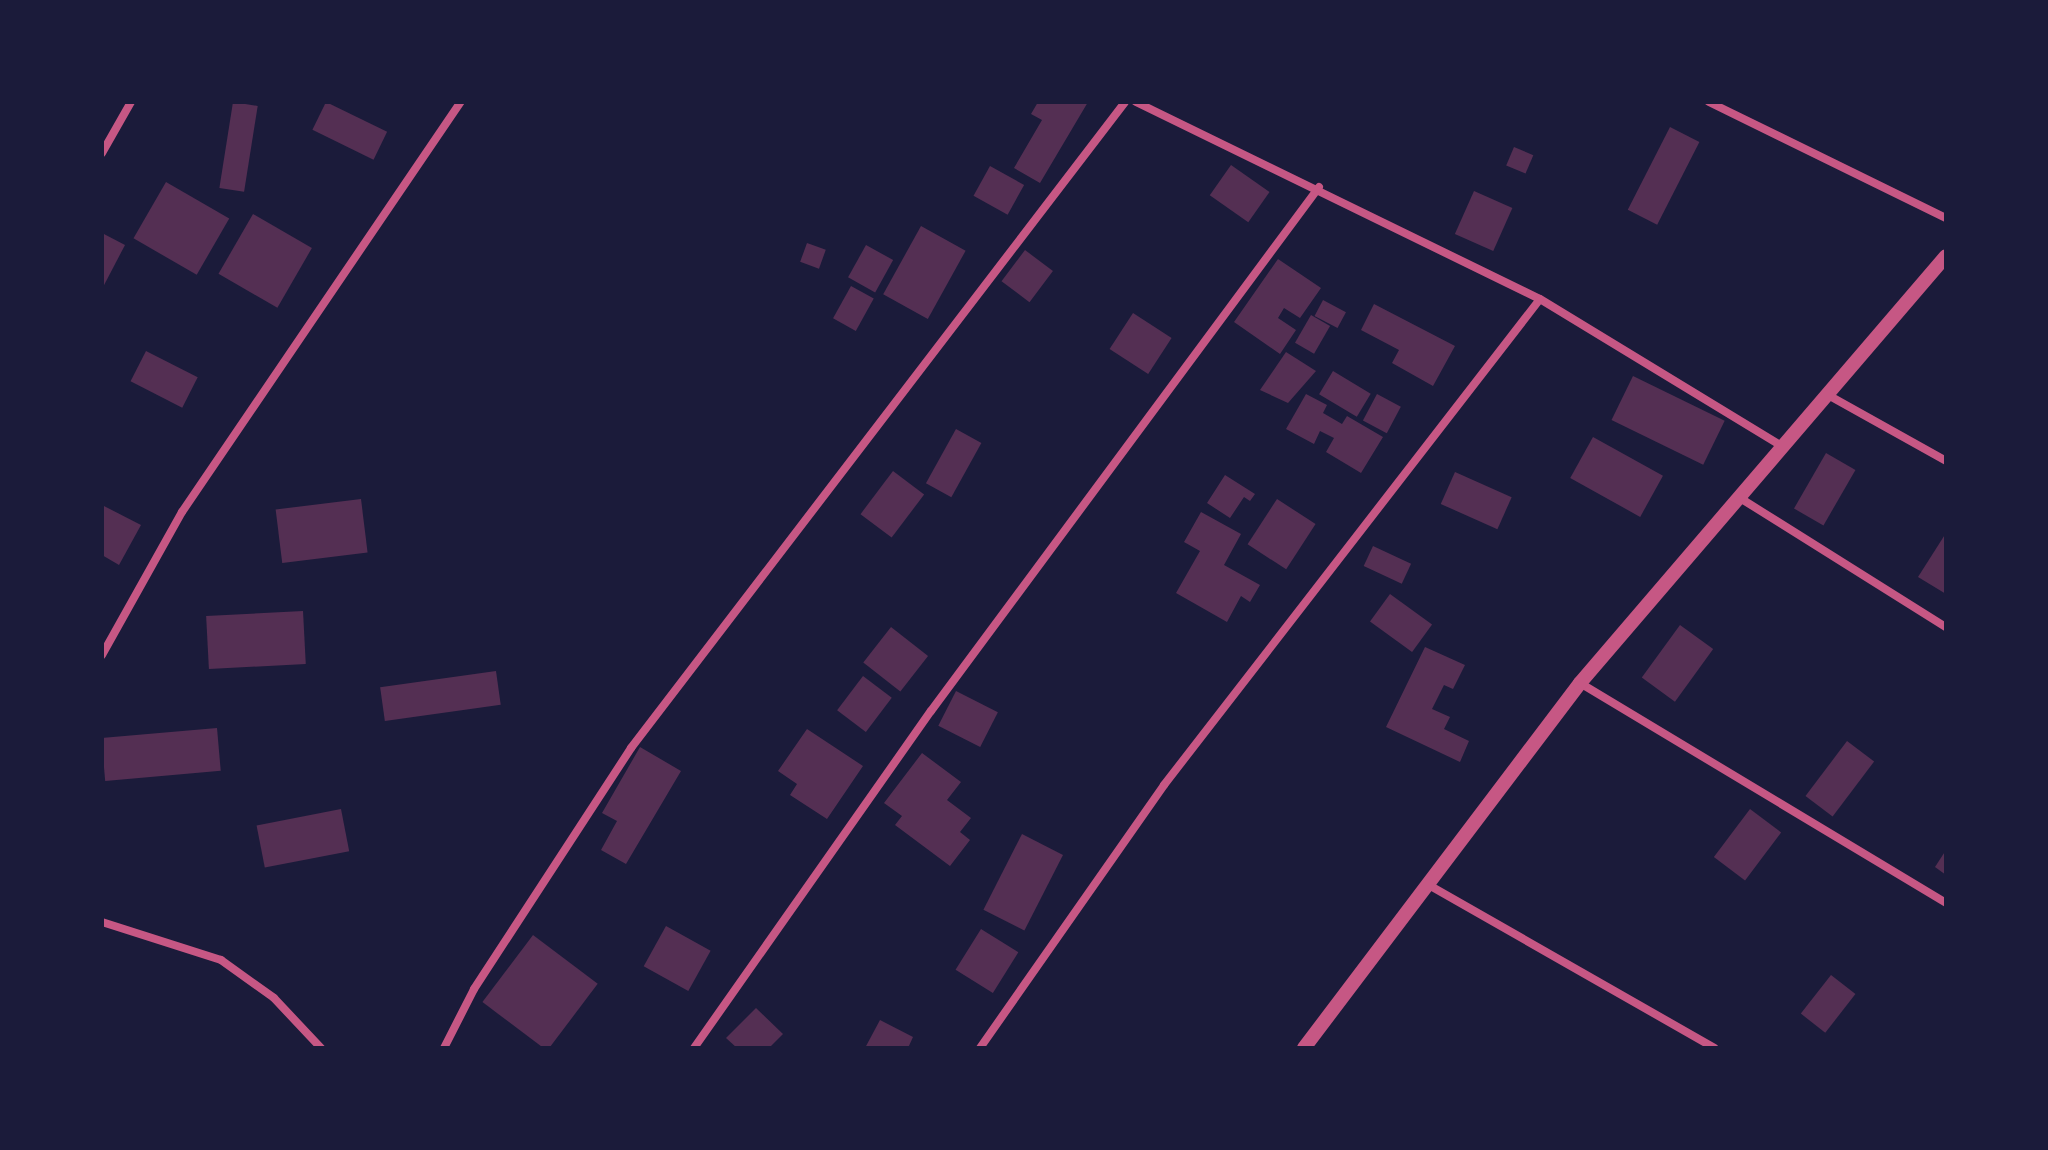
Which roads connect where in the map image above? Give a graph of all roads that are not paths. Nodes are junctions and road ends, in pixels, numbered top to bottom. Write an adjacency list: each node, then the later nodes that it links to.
1 (131, 102): 6 (street)
2 (461, 102): 16 (street)
3 (1125, 102): 22 (street)
4 (1136, 102): 7 (street)
5 (1709, 102): 8 (street)
6 (102, 153)
7 (1319, 187): 10 (street); 23 (street)
8 (1946, 218)
9 (1946, 256): 11 (street)
10 (1540, 299): 12 (street); 24 (street)
11 (1828, 395): 12 (street); 13 (street)
12 (1782, 446): 14 (street)
13 (1946, 461)
14 (1740, 498): 15 (street); 17 (street)
15 (1946, 627)
16 (102, 655)
17 (1580, 683): 18 (street); 19 (street)
18 (1426, 884): 25 (street); 26 (street)
19 (1946, 903)
20 (102, 922): 21 (street)
21 (321, 1048)
22 (444, 1048)
23 (694, 1048)
24 (980, 1048)
25 (1304, 1048)
26 (1715, 1048)

